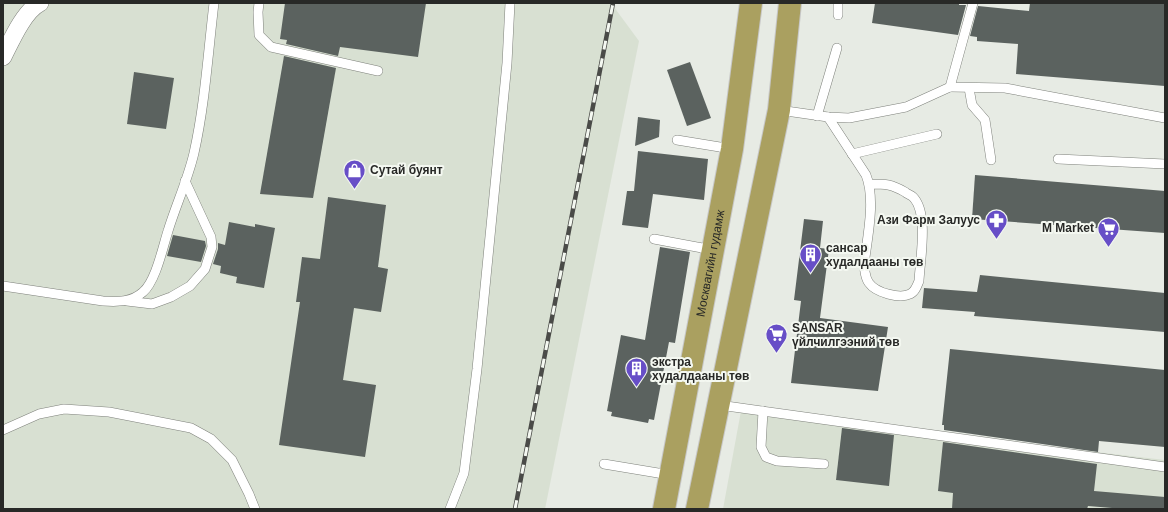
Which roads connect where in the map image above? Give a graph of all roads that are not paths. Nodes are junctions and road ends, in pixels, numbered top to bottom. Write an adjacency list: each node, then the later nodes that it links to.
1 (40, 3): 10 (street)
2 (214, 3): 27 (lane)
3 (259, 3): 13 (lane)
4 (510, 3): 41 (lane)
5 (790, 3): 16 (highway)
6 (838, 3): 9 (lane)
7 (974, 3): 14 (lane)
8 (750, 10): 22 (highway, Москвагийн гудамж)
9 (838, 15)
10 (9, 34): 12 (street)
11 (837, 48): 17 (lane)
12 (3, 57)
13 (378, 71)
14 (950, 87): 15 (lane); 18 (lane)
15 (969, 88): 19 (lane); 25 (lane)
16 (778, 110): 17 (lane); 33 (highway)
17 (817, 116): 18 (lane)
18 (828, 117): 23 (lane)
19 (1165, 118)
20 (938, 134): 23 (lane)
21 (677, 140): 22 (lane)
22 (732, 149): 30 (highway, Москвагийн гудамж)
23 (852, 154): 28 (lane)
24 (1058, 159): 26 (lane)
25 (990, 160)
26 (1165, 164)
27 (185, 181): 32 (lane); 32 (lane)
28 (870, 184): 28 (lane)
29 (654, 239): 30 (lane)
30 (713, 250): 39 (highway, Москвагийн гудамж)
31 (3, 286): 32 (lane)
32 (127, 301)
33 (717, 405): 34 (lane); 43 (highway)
34 (763, 411): 37 (lane); 38 (lane)
35 (3, 430): 40 (lane)
36 (604, 464): 39 (lane)
37 (824, 464)
38 (1165, 467)
39 (670, 475): 42 (highway, Москвагийн гудамж)
40 (255, 509)
41 (450, 509)
42 (664, 509)
43 (697, 509)

